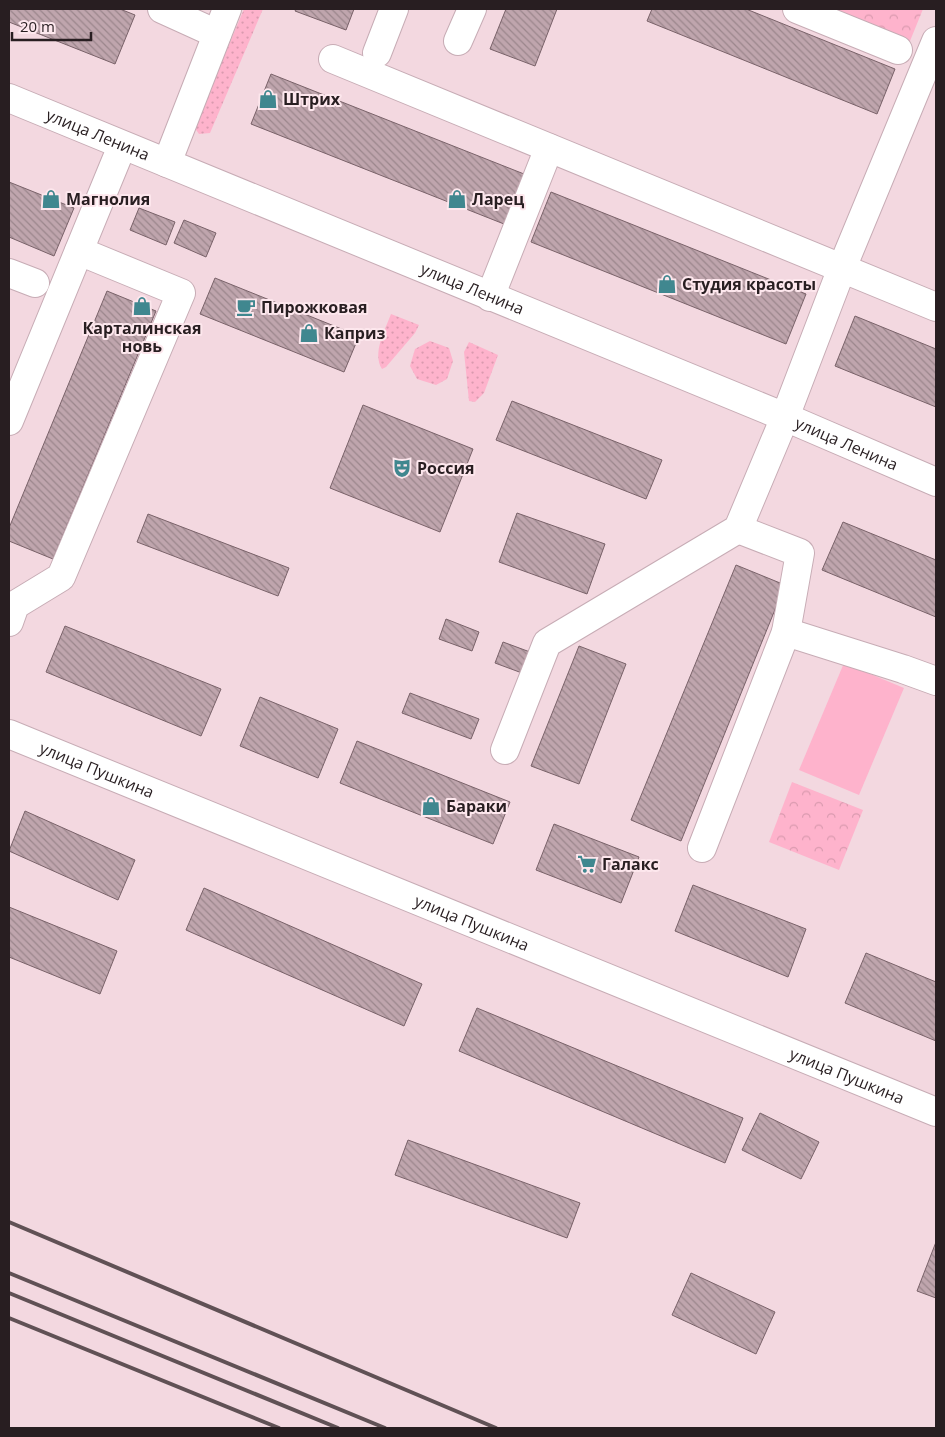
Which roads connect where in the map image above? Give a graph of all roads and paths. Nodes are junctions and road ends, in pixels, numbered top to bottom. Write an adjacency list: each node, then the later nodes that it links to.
1 (162, 9): 6 (street)
2 (227, 9): 6 (street)
3 (394, 9): 10 (street)
4 (472, 9): 8 (street)
5 (797, 9): 9 (street)
6 (217, 34): 16 (street)
7 (936, 41): 12 (street)
8 (458, 42)
9 (898, 50)
10 (377, 53)
11 (333, 59): 15 (street)
12 (931, 68): 18 (street)
13 (9, 98): 14 (street, улица Ленина)
14 (122, 146): 16 (street, улица Ленина); 17 (street)
15 (549, 148): 18 (street); 21 (street)
16 (166, 163): 21 (street, улица Ленина)
17 (79, 251): 24 (street); 27 (street)
18 (842, 268): 22 (street); 23 (street)
19 (9, 273): 20 (street)
20 (35, 283)
21 (490, 297): 23 (street, улица Ленина)
22 (936, 307)
23 (785, 418): 25 (street, улица Ленина); 26 (street)
24 (9, 421)
25 (936, 482)
26 (738, 529): 28 (street); 31 (street)
27 (9, 622)
28 (786, 632): 29 (street); 32 (street)
29 (936, 681)
30 (9, 734): 33 (street, улица Пушкина)
31 (505, 750)
32 (702, 848)
33 (936, 1112)

